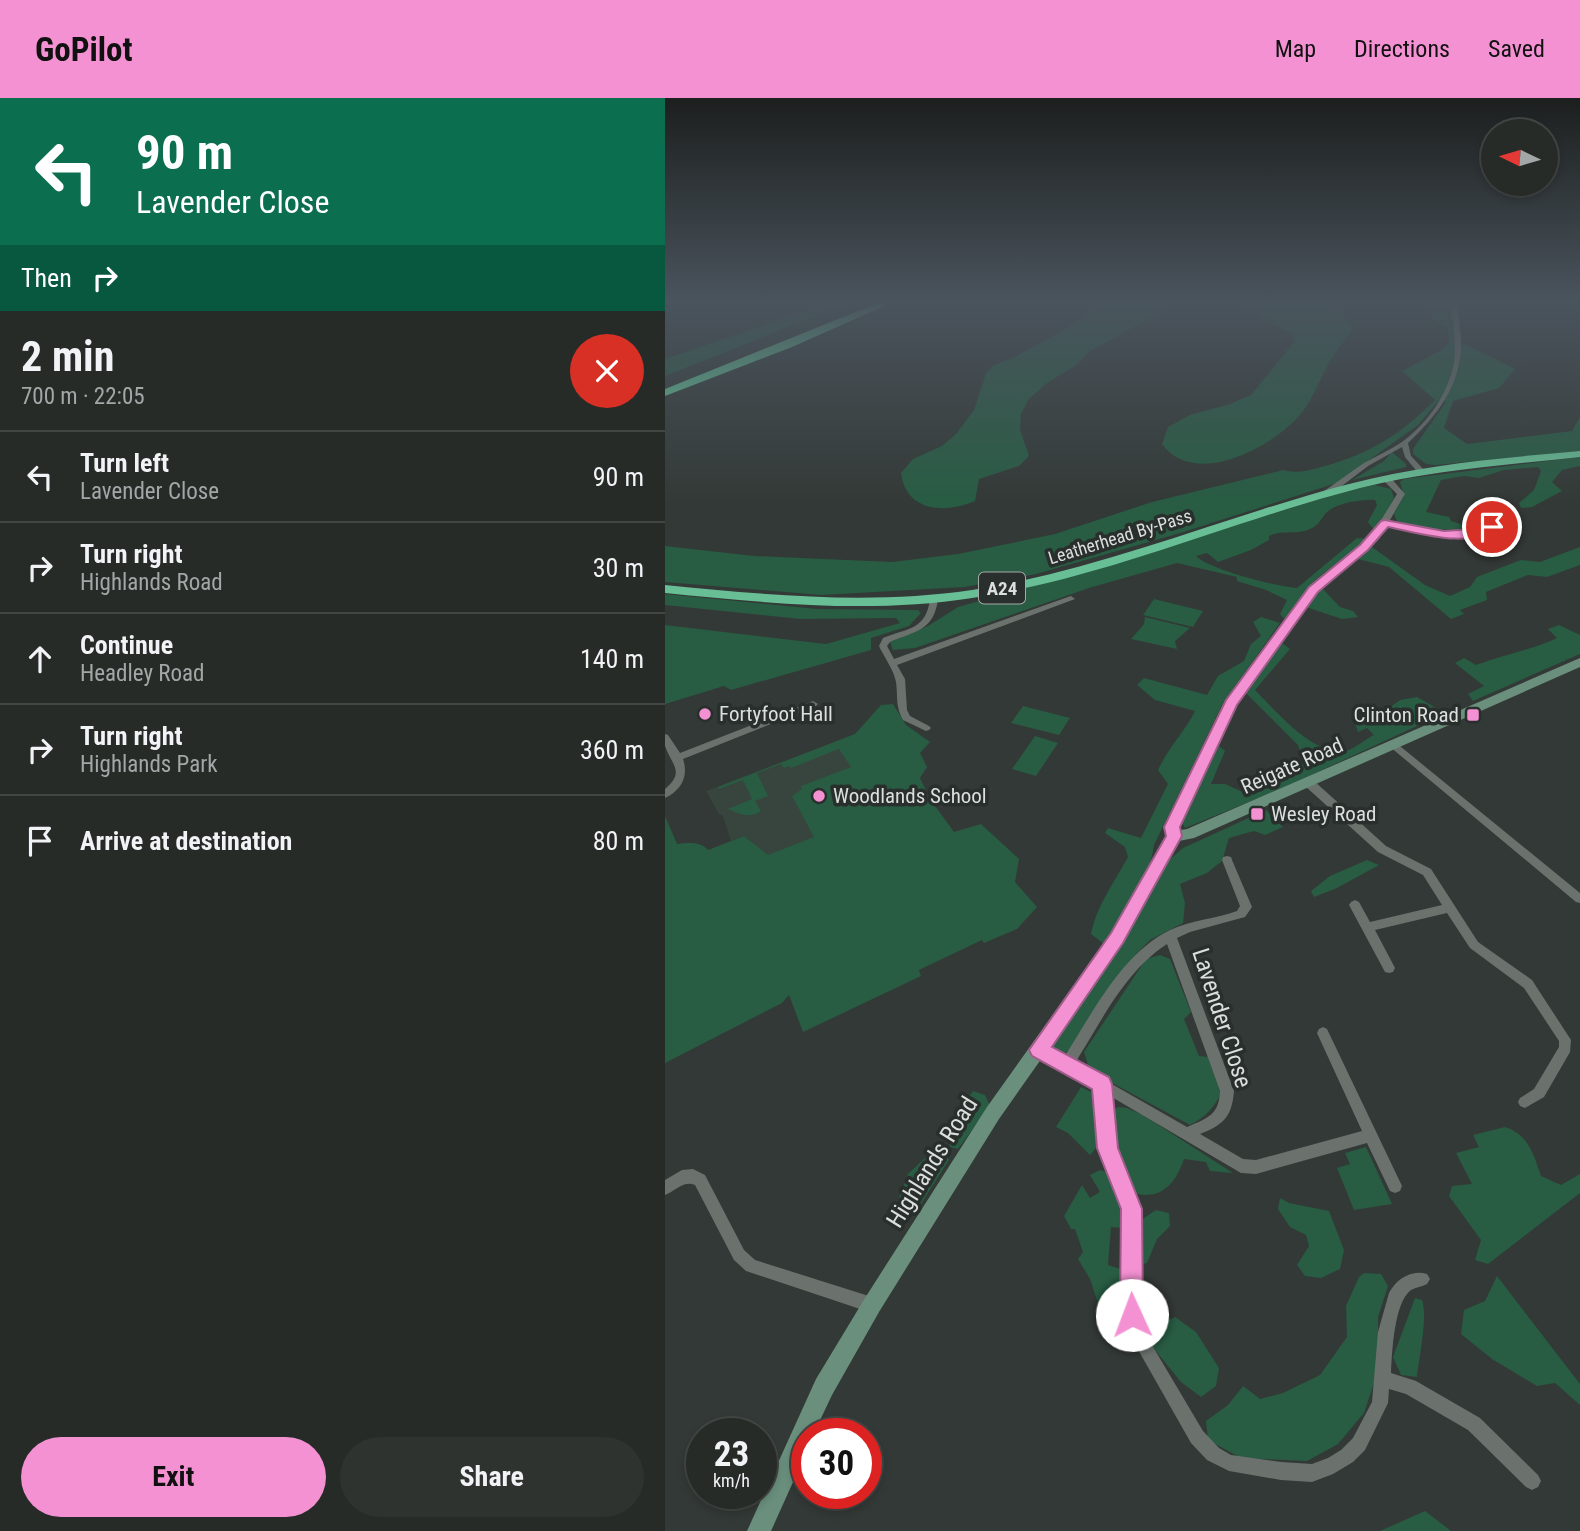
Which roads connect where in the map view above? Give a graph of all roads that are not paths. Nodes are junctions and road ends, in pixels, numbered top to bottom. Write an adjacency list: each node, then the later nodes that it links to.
1 (698, 370): 4 (highway)
2 (724, 370): 5 (highway)
3 (1457, 370): 6 (street)
4 (665, 382)
5 (665, 393)
6 (1405, 443): 8 (street); 10 (street)
7 (1580, 454): 8 (highway, Leatherhead By-Pass / A24)
8 (1422, 472): 9 (highway, Leatherhead By-Pass / A24)
9 (1386, 478): 10 (highway, Leatherhead By-Pass / A24); 12 (street)
10 (1327, 493): 14 (highway, Leatherhead By-Pass / A24)
11 (1499, 522): 12 (street)
12 (1385, 523): 25 (street)
13 (665, 589): 14 (highway, Leatherhead By-Pass / A24)
14 (934, 599): 17 (street)
15 (1071, 599): 17 (street)
16 (1580, 662): 21 (main road, Reigate Road)
17 (893, 663): 19 (street)
18 (813, 704): 22 (street)
19 (926, 729)
20 (665, 737): 22 (street)
21 (1392, 744): 23 (main road, Reigate Road); 27 (street)
22 (677, 758): 24 (street)
23 (1309, 783): 25 (main road, Reigate Road); 29 (street)
24 (665, 794)
25 (1174, 836): 34 (main road, Highlands Road)
26 (1227, 860): 31 (street, Lavender Close)
27 (1580, 899)
28 (1355, 905): 30 (street)
29 (1451, 908): 30 (street); 37 (street)
30 (1367, 927): 32 (street)
31 (1170, 935): 35 (street, Lavender Close); 38 (street, Lavender Close)
32 (1389, 968)
33 (1323, 1033): 39 (street)
34 (1039, 1050): 35 (street); 43 (main road, Highlands Road)
35 (1067, 1064): 36 (street)
36 (1102, 1084): 38 (street); 44 (street)
37 (1525, 1102)
38 (1186, 1134): 39 (street)
39 (1371, 1135): 40 (street)
40 (1395, 1186)
41 (665, 1188): 43 (street)
42 (1422, 1279): 44 (street)
43 (872, 1305): 46 (main road, Highlands Road)
44 (1384, 1379): 45 (street)
45 (1532, 1481)
46 (759, 1531)

